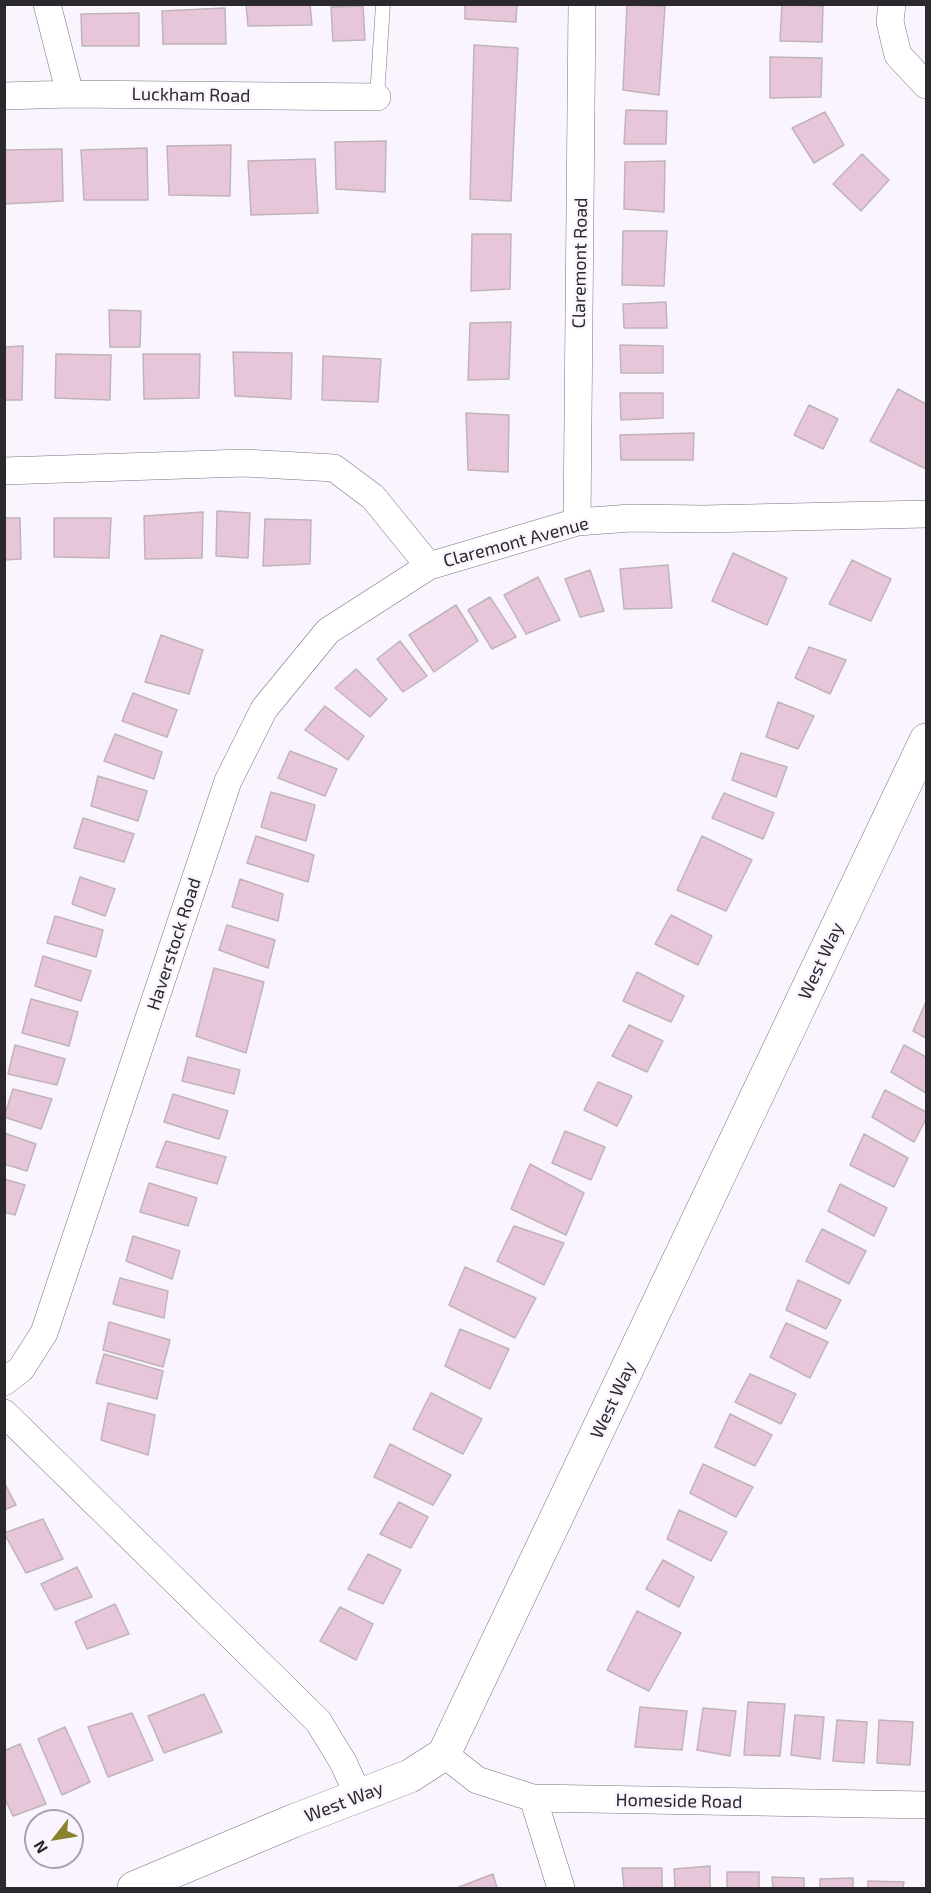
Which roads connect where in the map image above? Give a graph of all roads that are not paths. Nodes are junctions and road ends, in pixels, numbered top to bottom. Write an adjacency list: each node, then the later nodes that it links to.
1 (47, 4): 6 (street)
2 (383, 4): 8 (lane)
3 (582, 4): 11 (street, Claremont Road)
4 (892, 4): 5 (street)
5 (927, 85)
6 (70, 94): 7 (street, Luckham Road); 8 (street, Luckham Road)
7 (4, 96)
8 (377, 97)
9 (4, 471): 12 (street, Claremont Avenue)
10 (927, 514): 11 (street, Claremont Avenue)
11 (577, 522): 12 (street, Claremont Avenue)
12 (429, 566): 14 (street, Haverstock Road)
13 (927, 740): 16 (street, West Way)
14 (4, 1382)
15 (4, 1413): 17 (street)
16 (444, 1754): 17 (street, West Way); 18 (street, Homeside Road)
17 (359, 1797): 20 (street, West Way)
18 (533, 1798): 19 (street, Homeside Road); 21 (street)
19 (927, 1805)
20 (134, 1888)
21 (561, 1888)

